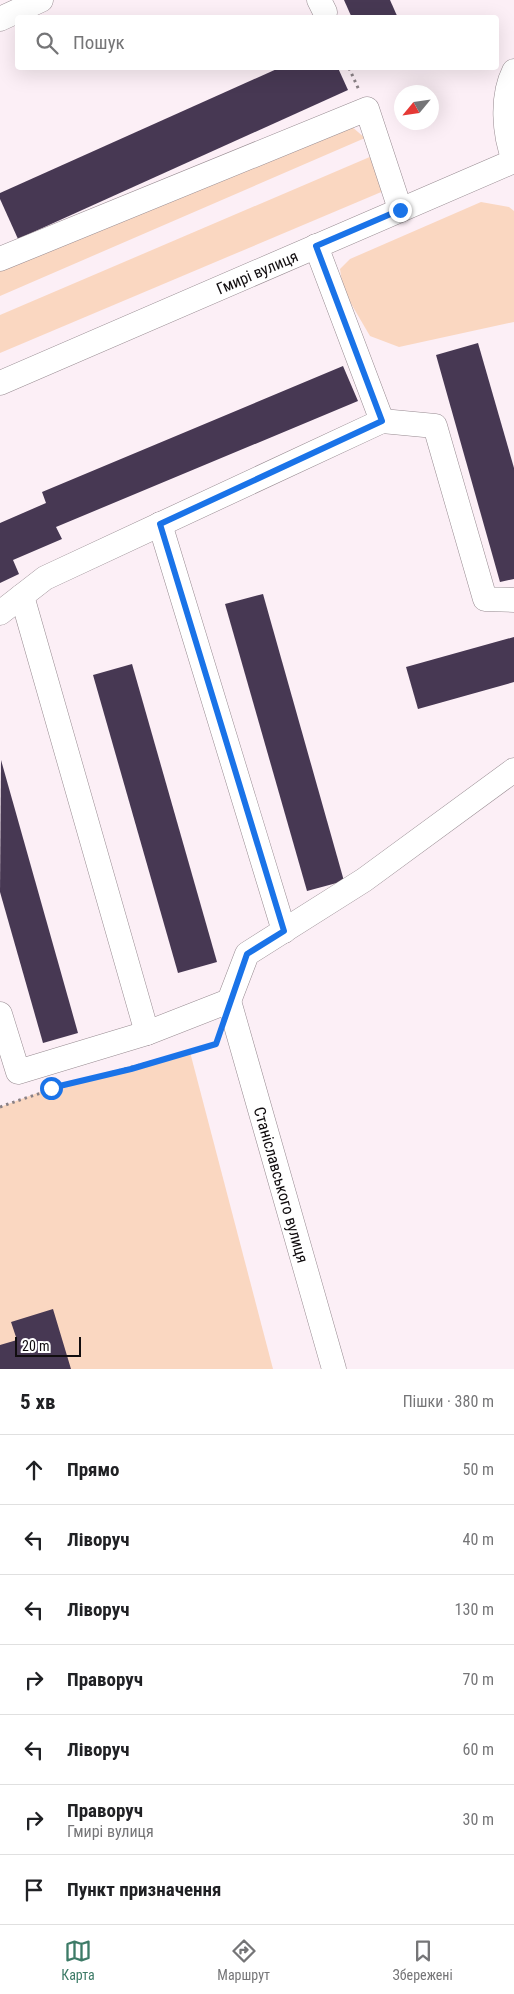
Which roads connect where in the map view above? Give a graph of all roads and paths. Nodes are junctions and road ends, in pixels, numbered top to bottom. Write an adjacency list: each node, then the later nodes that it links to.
1 (41, 0): 2 (street)
2 (0, 19)
3 (514, 71): 4 (street)
4 (514, 160): 5 (street, Гмирі вулиця)
5 (400, 210): 6 (street, Гмирі вулиця); 7 (street)
6 (316, 246): 8 (street, Гмирі вулиця); 9 (street)
7 (0, 259)
8 (0, 383)
9 (382, 421): 10 (street); 12 (street)
10 (160, 524): 11 (street); 15 (street)
11 (22, 596): 13 (street); 18 (street)
12 (514, 600)
13 (0, 614)
14 (514, 770): 15 (street)
15 (284, 931): 16 (street)
16 (229, 1001): 18 (street); 21 (street, Станіславського вулиця)
17 (0, 1014): 18 (street)
18 (147, 1033)
19 (218, 1036): 20 (path)
20 (0, 1106)
21 (334, 1369)

